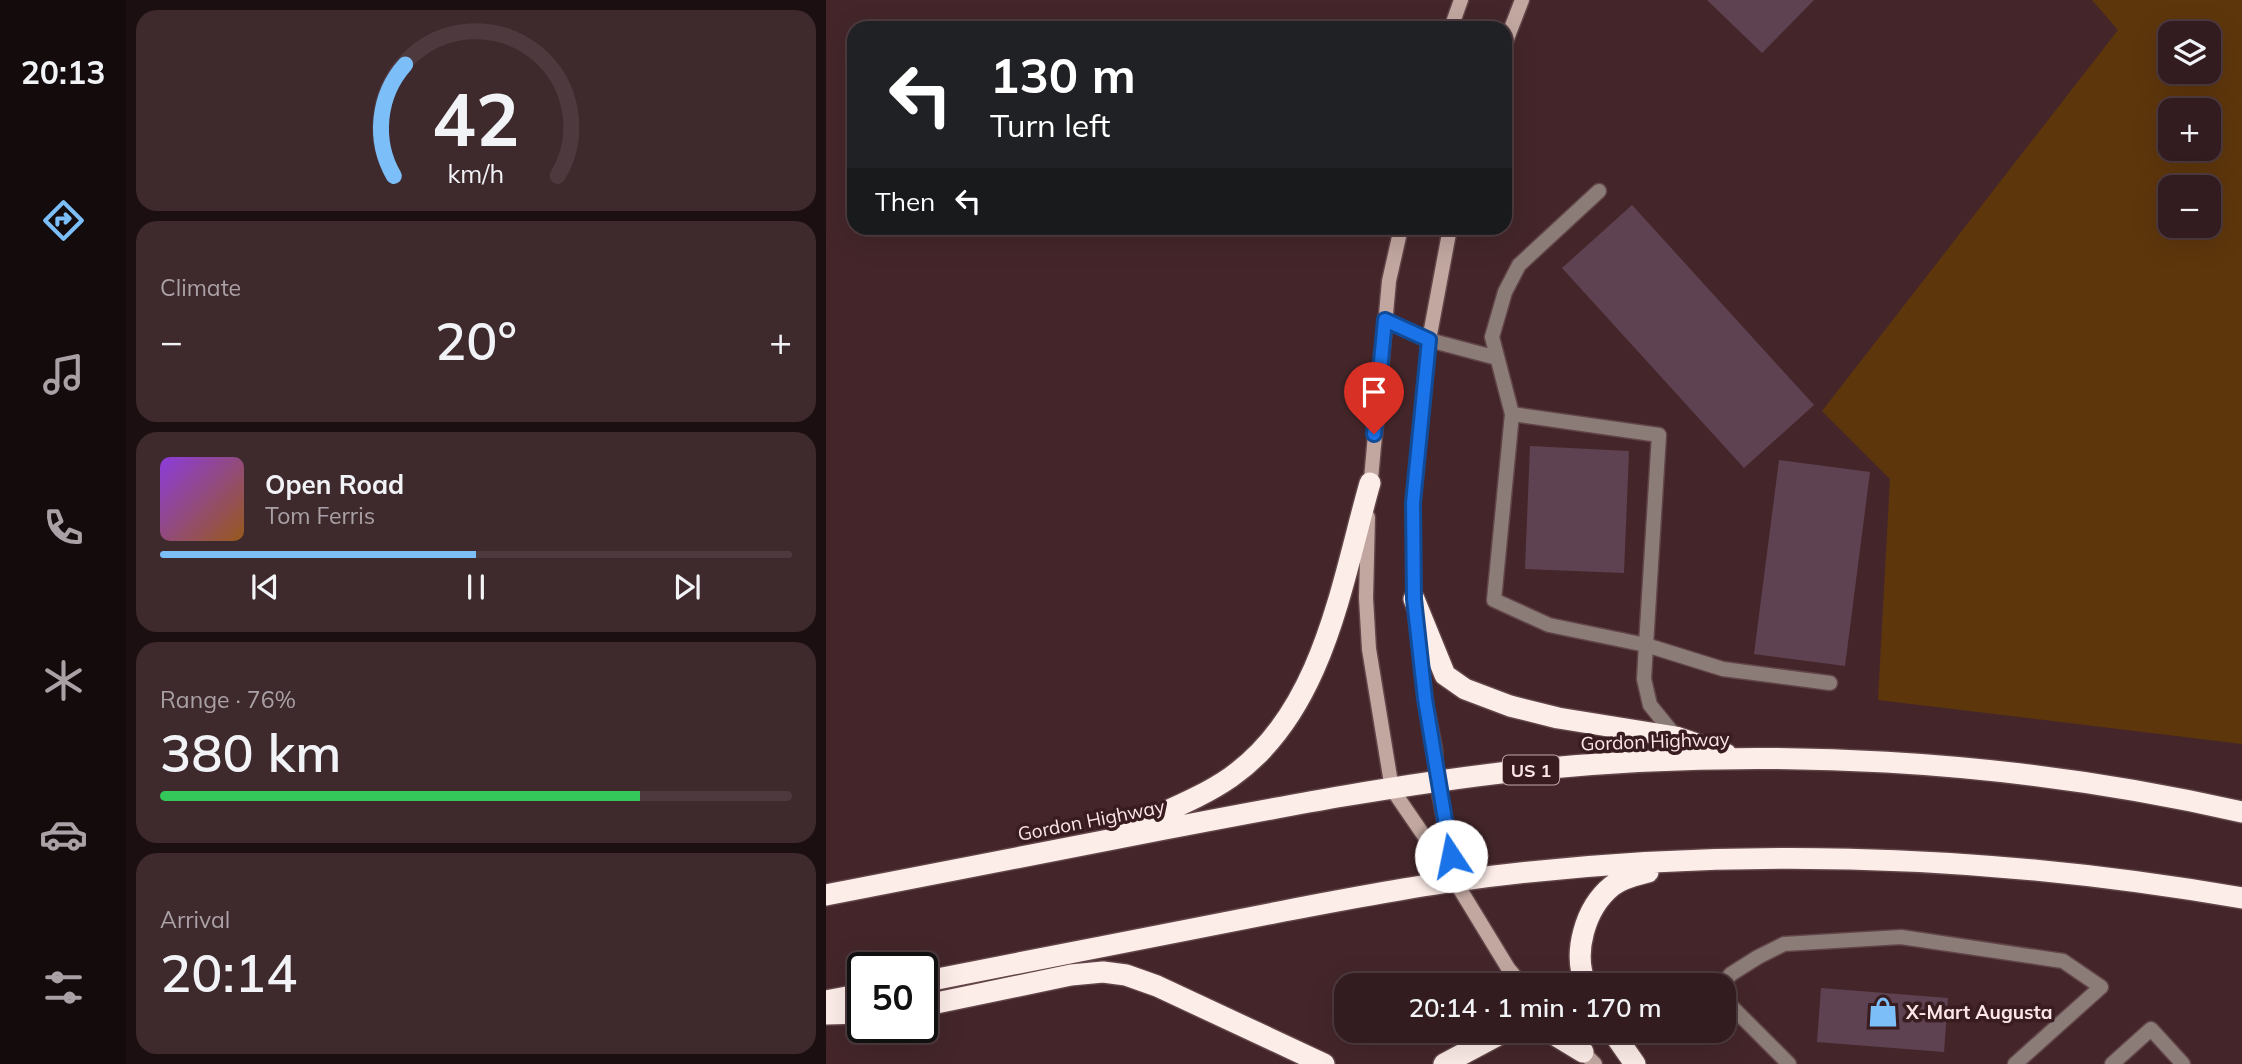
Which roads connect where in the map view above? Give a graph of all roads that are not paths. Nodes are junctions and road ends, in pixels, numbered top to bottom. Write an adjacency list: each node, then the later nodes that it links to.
1 (1461, 0): 3 (main road)
2 (1522, 0): 4 (main road)
3 (1454, 21)
4 (1512, 26)
5 (1599, 191): 10 (lane)
6 (1399, 235): 8 (main road)
7 (1450, 235): 9 (main road)
8 (1385, 320): 9 (lane); 12 (main road)
9 (1429, 340): 10 (lane); 13 (main road)
10 (1497, 358): 11 (lane)
11 (1512, 414): 14 (lane); 14 (lane)
12 (1370, 483): 19 (main road); 21 (highway)
13 (1414, 599): 16 (highway); 18 (main road)
14 (1646, 646): 15 (lane); 16 (lane)
15 (1830, 683)
16 (1676, 737): 17 (highway)
17 (1744, 760): 18 (highway, Gordon Highway / US 1); 20 (highway, Gordon Highway / US 1)
18 (1437, 783): 19 (highway, Gordon Highway / US 1); 23 (main road)
19 (1392, 789): 21 (highway, Gordon Highway / US 1); 23 (main road)
20 (2242, 812)
21 (1106, 840): 24 (highway, Gordon Highway / US 1)
22 (1689, 860): 23 (highway); 25 (highway); 27 (highway)
23 (1455, 881): 26 (main road); 29 (highway)
24 (826, 895)
25 (2242, 898)
26 (1514, 973)
27 (1583, 973)
28 (1733, 973): 45 (lane)
29 (938, 979)
30 (847, 997): 31 (highway)
31 (826, 1001)
32 (938, 1003): 41 (highway)
33 (1736, 1011): 44 (lane)
34 (847, 1013): 35 (highway)
35 (826, 1014)
36 (1483, 1043): 42 (highway)
37 (1566, 1043): 40 (highway)
38 (1575, 1043): 40 (main road)
39 (1620, 1043): 43 (highway)
40 (1589, 1058)
41 (1324, 1064)
42 (1444, 1064)
43 (1635, 1064)
44 (1789, 1064)
45 (2015, 1064)
46 (2112, 1064): 47 (lane)
47 (2183, 1064)

